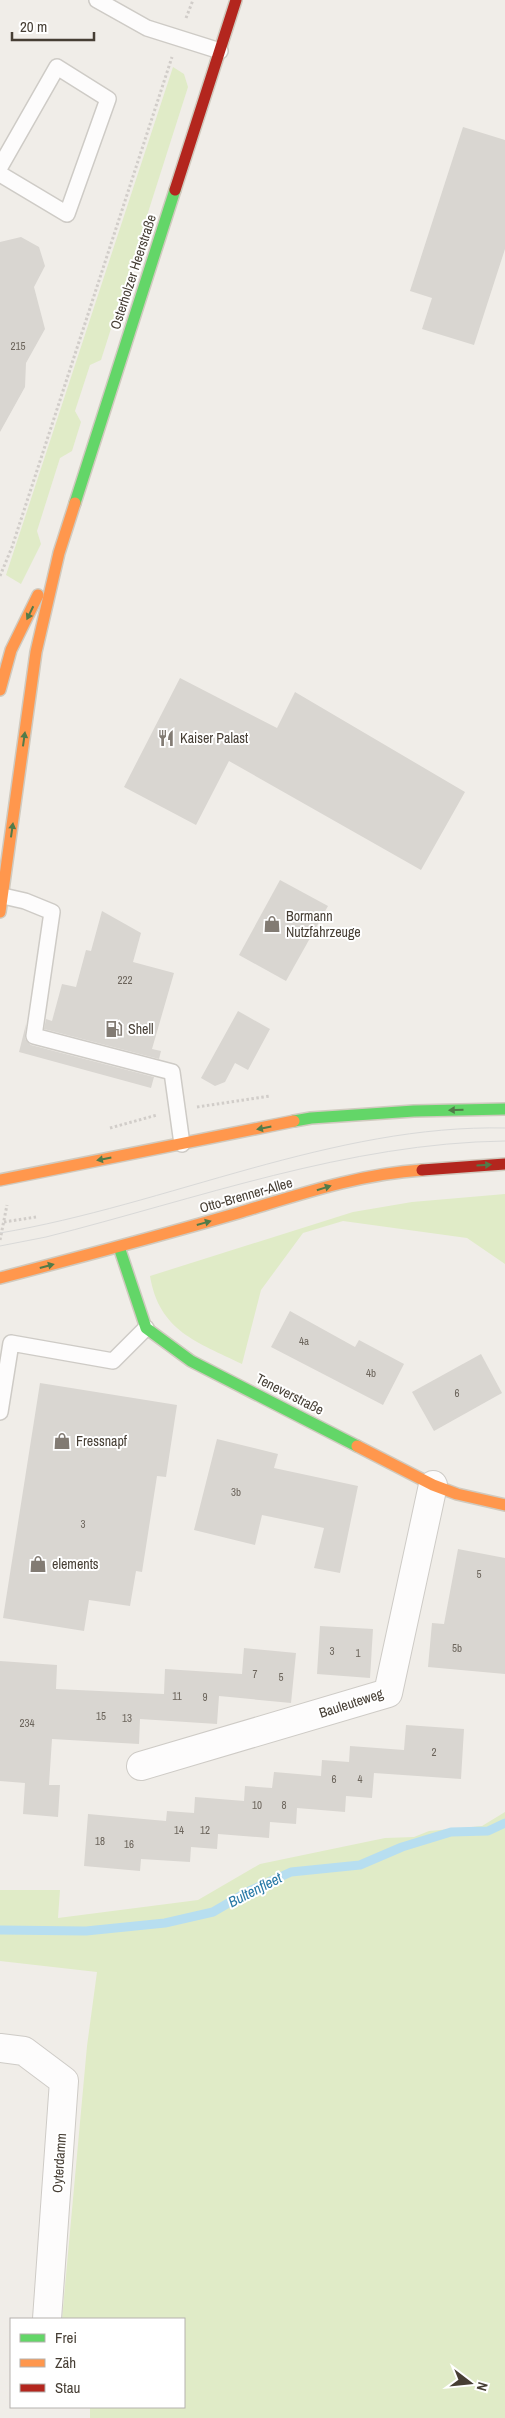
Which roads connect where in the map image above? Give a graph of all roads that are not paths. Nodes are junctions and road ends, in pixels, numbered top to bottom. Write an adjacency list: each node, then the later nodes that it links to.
1 (97, 0): 3 (lane)
2 (236, 0): 3 (street, Osterholzer Heerstraße)
3 (220, 51): 6 (street, Osterholzer Heerstraße)
4 (0, 167): 5 (lane)
5 (0, 174)
6 (59, 553): 7 (street, Osterholzer Heerstraße, one-way to 7); 8 (street, Osterholzer Heerstraße, one-way to 6)
7 (0, 690)
8 (3, 896): 9 (street, Osterholzer Heerstraße); 11 (lane)
9 (0, 912)
10 (505, 1109): 11 (street, one-way to 11)
11 (182, 1144): 13 (street, one-way to 13)
12 (505, 1164): 14 (street, Otto-Brenner-Allee, one-way to 12)
13 (0, 1180)
14 (119, 1247): 15 (street, Otto-Brenner-Allee, one-way to 14); 16 (street)
15 (0, 1278)
16 (146, 1328): 17 (lane); 18 (street, Teneverstraße)
17 (0, 1412)
18 (433, 1486): 19 (street, Teneverstraße); 20 (street, Bauleuteweg)
19 (505, 1505)
20 (141, 1766)
21 (0, 2048): 22 (street, Oyterdamm)
22 (48, 2318)

